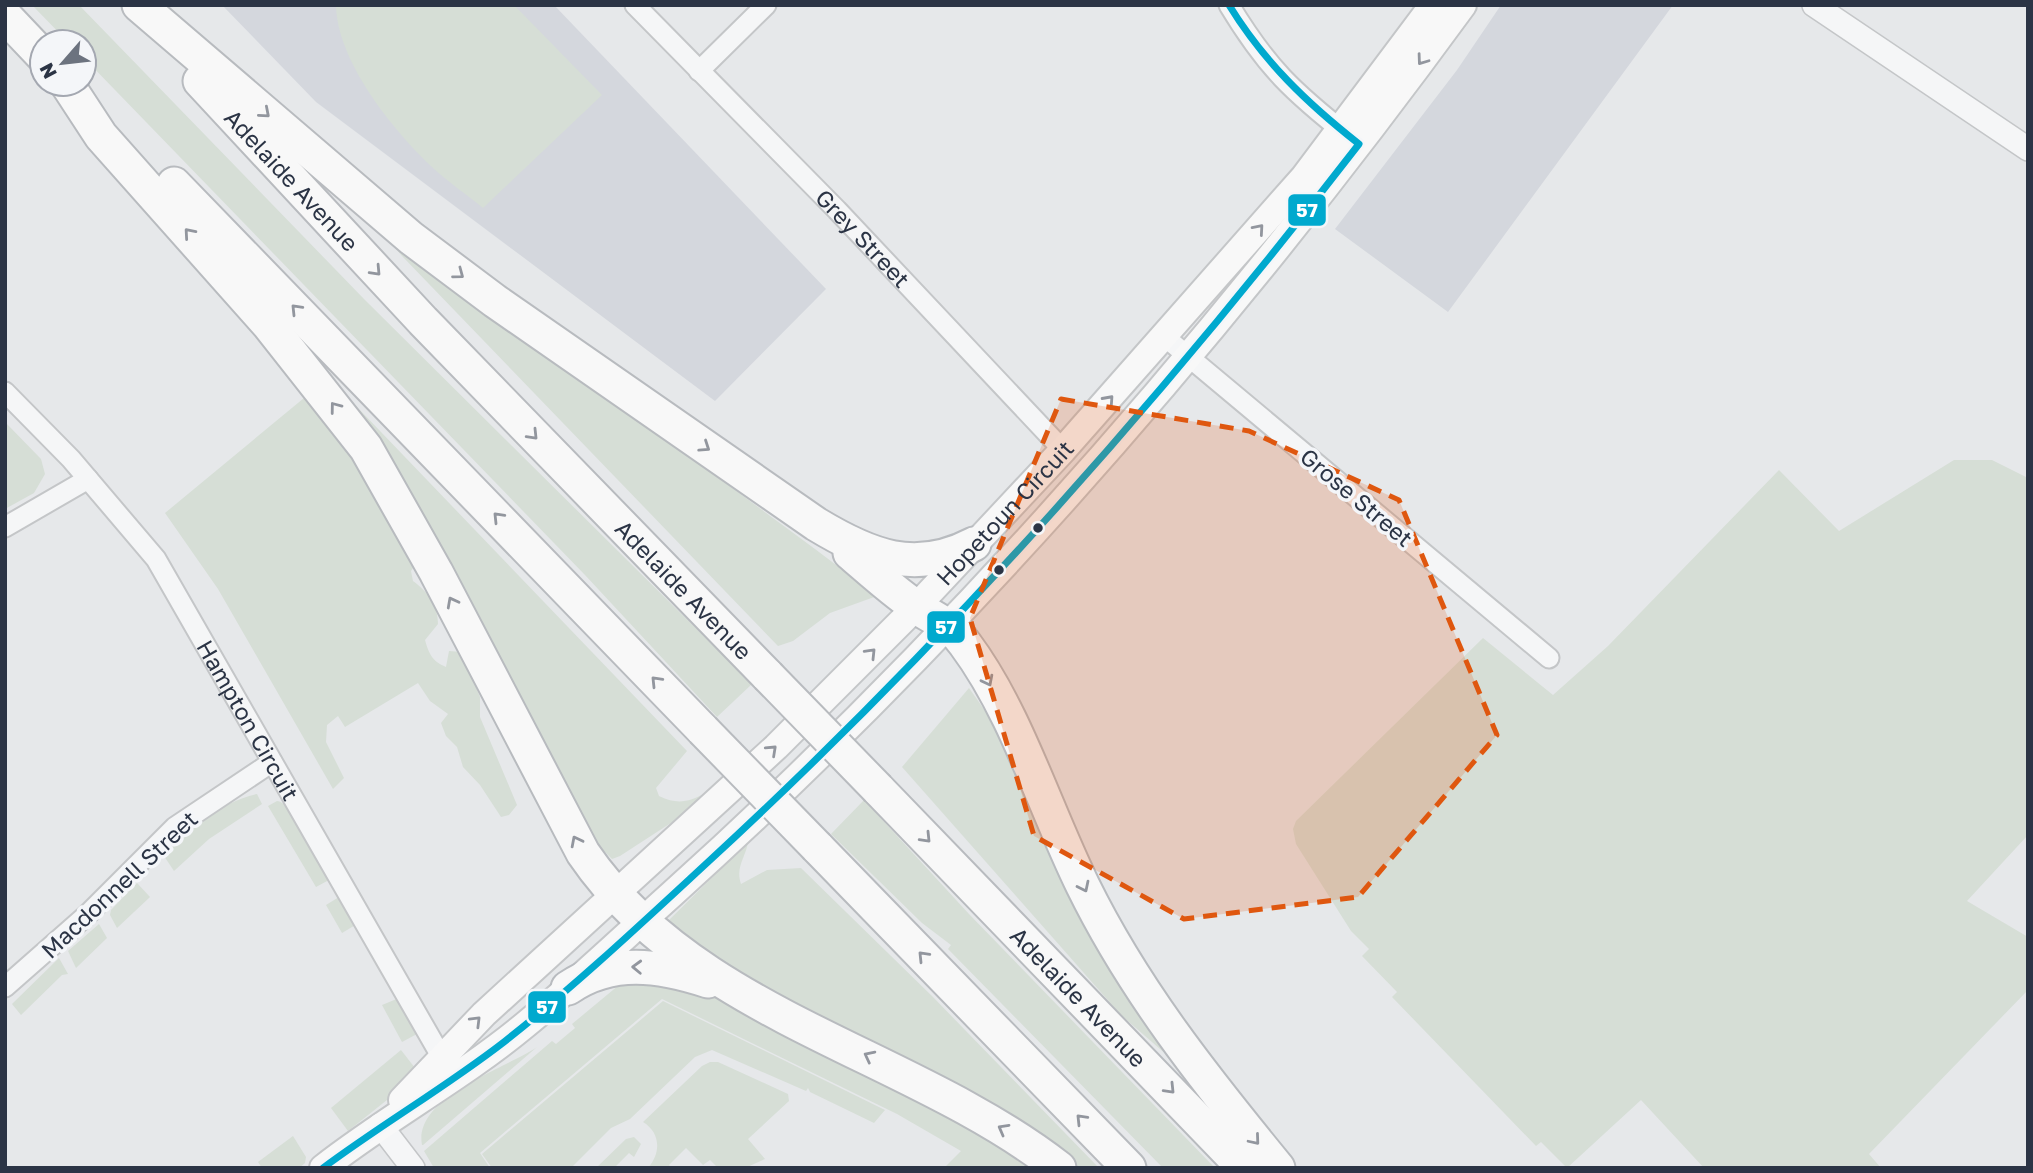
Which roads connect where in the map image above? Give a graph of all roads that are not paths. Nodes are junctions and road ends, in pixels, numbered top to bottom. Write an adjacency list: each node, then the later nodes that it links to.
1 (129, 5): 40 (highway, Adelaide Avenue, one-way to 40, bridge)
2 (139, 5): 22 (highway, one-way to 22)
3 (635, 5): 11 (street, Grey Street)
4 (766, 5): 11 (street)
5 (1229, 5): 14 (street)
6 (1433, 5): 14 (main road, Hopetoun Circuit)
7 (1463, 5): 14 (main road, Hopetoun Circuit, one-way to 14)
8 (1824, 8): 15 (street)
9 (5, 16): 10 (highway)
10 (28, 40)
11 (699, 71): 19 (street, Grey Street)
12 (76, 98): 29 (highway, one-way to 12)
13 (88, 98): 39 (highway, one-way to 13, bridge)
14 (1350, 137): 16 (main road, Hopetoun Circuit, one-way to 14); 17 (main road, Hopetoun Circuit)
15 (2028, 149)
16 (1165, 337): 17 (street, Grose Street); 19 (main road, Hopetoun Circuit, one-way to 16)
17 (1190, 358): 20 (main road, Hopetoun Circuit); 27 (street, Grose Street)
18 (5, 392): 21 (street, Hampton Circuit)
19 (1063, 450): 20 (main road, Grey Street); 24 (main road, Hopetoun Circuit)
20 (1087, 474): 26 (main road, Hopetoun Circuit)
21 (88, 479): 23 (street); 28 (street, Hampton Circuit)
22 (816, 524): 24 (highway); 25 (highway)
23 (5, 527)
24 (974, 544): 25 (main road, Hopetoun Circuit)
25 (916, 607): 26 (highway); 29 (main road, Hopetoun Circuit, one-way to 25)
26 (949, 625): 30 (main road, Hopetoun Circuit); 41 (highway, one-way to 41)
27 (1549, 658)
28 (272, 762): 31 (street, Macdonnell Street); 34 (street, Hampton Circuit)
29 (617, 895): 30 (highway); 34 (main road, Hopetoun Circuit, one-way to 29)
30 (643, 920): 32 (main road, Hopetoun Circuit); 33 (highway)
31 (5, 987)
32 (568, 988): 33 (highway, one-way to 32); 34 (main road, Hopetoun Circuit)
33 (750, 997): 38 (highway, one-way to 33)
34 (449, 1066): 35 (main road, Hopetoun Circuit)
35 (380, 1125): 36 (main road, Hopetoun Circuit); 37 (street)
36 (323, 1168)
37 (413, 1168)
38 (1059, 1168)
39 (1129, 1168)
40 (1244, 1168)
41 (1278, 1168)

